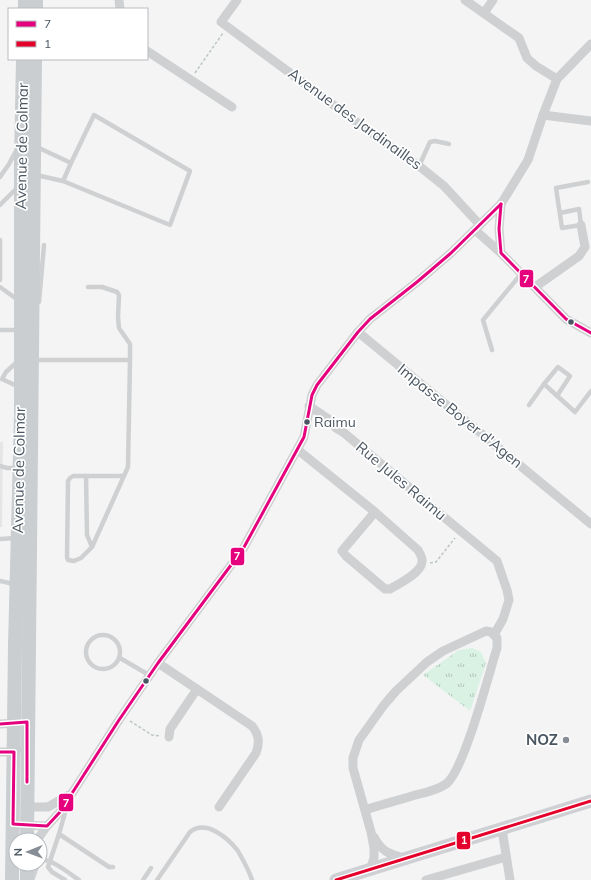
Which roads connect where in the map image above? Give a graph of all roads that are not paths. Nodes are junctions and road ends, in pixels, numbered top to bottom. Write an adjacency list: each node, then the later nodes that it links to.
1 (237, 0): 17 (street, Avenue des Jardinailles)
2 (465, 0): 4 (street)
3 (493, 0): 4 (street)
4 (484, 13): 9 (street)
5 (591, 44): 9 (street)
6 (148, 52): 10 (street)
7 (23, 60): 22 (main road, Avenue de Colmar)
8 (35, 60): 14 (main road, Avenue de Colmar)
9 (557, 80): 11 (street)
10 (232, 107)
11 (542, 115): 12 (street); 23 (street)
12 (591, 121)
13 (449, 144): 17 (lane)
14 (34, 147): 16 (lane); 18 (main road, Avenue de Colmar)
15 (17, 149): 19 (lane)
16 (72, 163): 20 (lane); 20 (lane)
17 (419, 166): 27 (street, Avenue des Jardinailles)
18 (34, 175): 20 (lane); 36 (main road, Avenue de Colmar)
19 (0, 177)
20 (63, 182)
21 (588, 182): 25 (lane)
22 (21, 184): 24 (lane); 36 (main road, Avenue de Colmar)
23 (501, 204): 27 (street); 30 (street)
24 (0, 206)
25 (560, 213): 26 (lane); 26 (lane)
26 (581, 225): 35 (street)
27 (478, 228): 30 (street, Avenue des Jardinailles); 39 (street)
28 (0, 240): 32 (lane)
29 (44, 245): 36 (lane)
30 (501, 253): 31 (street, Avenue des Jardinailles)
31 (521, 274): 35 (street, Avenue des Jardinailles); 41 (lane)
32 (0, 280)
33 (0, 287): 36 (lane)
34 (88, 287): 43 (lane)
35 (535, 287): 40 (street, Avenue des Jardinailles)
36 (27, 303): 38 (main road, Avenue de Colmar); 42 (main road, Avenue de Colmar)
37 (0, 330): 38 (lane)
38 (21, 330): 42 (main road, Avenue de Colmar)
39 (358, 332): 48 (street); 55 (street, Impasse Boyer d'Agen)
40 (591, 333)
41 (492, 350)
42 (26, 359): 43 (lane); 51 (main road, Avenue de Colmar); 66 (main road, Avenue de Colmar)
43 (130, 360): 53 (lane)
44 (544, 384): 46 (lane); 46 (lane); 47 (lane)
45 (591, 391): 46 (lane)
46 (557, 396)
47 (528, 404)
48 (309, 406): 49 (street); 61 (street, Rue Jules Raimu)
49 (298, 450): 54 (street); 63 (street)
50 (0, 466): 51 (lane)
51 (19, 468): 57 (main road, Avenue de Colmar)
52 (86, 476): 53 (lane); 58 (lane); 58 (lane)
53 (124, 476): 58 (lane)
54 (375, 512): 54 (street)
55 (591, 524)
56 (0, 538): 57 (lane)
57 (18, 538): 60 (main road, Avenue de Colmar)
58 (92, 546)
59 (0, 582): 60 (lane)
60 (16, 587): 66 (main road, Avenue de Colmar)
61 (494, 635): 75 (street); 75 (street)
62 (120, 658): 62 (lane); 64 (lane)
63 (158, 662): 64 (street); 65 (street)
64 (150, 675): 71 (street)
65 (197, 689): 68 (street); 74 (street)
66 (21, 723): 67 (street); 69 (main road, Avenue de Colmar); 70 (main road, Avenue de Colmar)
67 (0, 724)
68 (169, 737)
69 (27, 740): 70 (street); 73 (main road, Avenue de Colmar)
70 (7, 752): 76 (main road, Avenue de Colmar)
71 (70, 794): 73 (street); 77 (street); 82 (lane)
72 (591, 801): 78 (main road)
73 (27, 807): 76 (main road, Avenue de Colmar)
74 (219, 807)
75 (365, 810): 81 (street)
76 (20, 825): 77 (street); 79 (main road, Avenue de Colmar); 90 (main road, Avenue de Colmar)
77 (47, 826): 80 (street)
78 (502, 829): 83 (street); 84 (main road)
79 (23, 832)
80 (43, 832)
81 (371, 832): 84 (street); 88 (street)
82 (59, 834): 85 (lane); 86 (lane)
83 (506, 857): 89 (street); 98 (street)
84 (407, 858): 88 (main road)
85 (50, 861): 91 (lane); 92 (lane)
86 (113, 867)
87 (151, 868): 93 (lane)
88 (370, 870): 96 (main road)
89 (449, 877): 97 (street)
90 (12, 880)
91 (65, 880)
92 (79, 880)
93 (143, 880)
94 (157, 880): 95 (lane)
95 (252, 880)
96 (336, 880)
97 (426, 880)
98 (510, 880)

